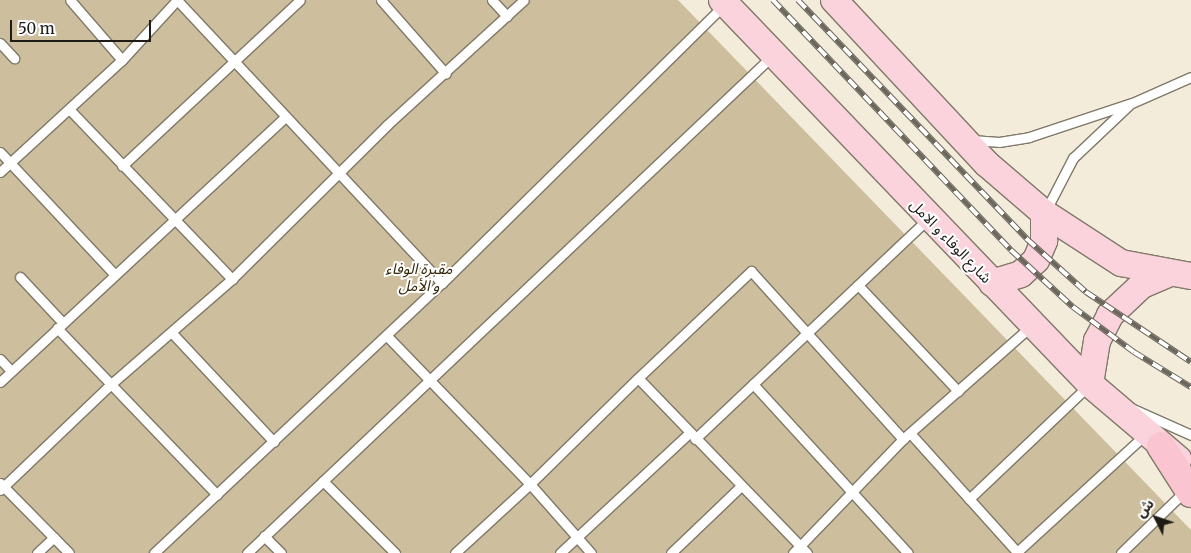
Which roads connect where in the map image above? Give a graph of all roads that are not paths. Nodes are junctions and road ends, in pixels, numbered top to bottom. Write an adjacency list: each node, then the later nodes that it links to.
1 (176, 0): 13 (lane); 14 (lane)
2 (300, 0): 14 (lane)
3 (381, 0): 15 (lane)
4 (492, 0): 9 (lane)
5 (524, 0): 9 (lane)
6 (834, 0): 20 (main road)
7 (73, 1): 13 (lane)
8 (724, 2): 11 (main road, شارع الوفاء و الامل); 33 (lane)
9 (508, 16): 15 (lane)
10 (0, 43): 12 (lane)
11 (774, 54): 27 (main road, شارع الوفاء و الامل); 44 (lane)
12 (14, 58)
13 (122, 60): 18 (lane)
14 (232, 63): 19 (lane); 23 (lane)
15 (446, 74): 25 (lane)
16 (1191, 77): 17 (lane)
17 (1132, 103): 20 (lane); 26 (lane)
18 (69, 109): 22 (lane); 23 (lane)
19 (284, 118): 25 (lane); 28 (lane)
20 (960, 136): 26 (main road)
21 (0, 152): 22 (lane)
22 (10, 162): 24 (lane); 29 (lane)
23 (122, 166): 28 (lane)
24 (0, 172)
25 (339, 175): 32 (lane); 33 (lane)
26 (1044, 213): 30 (main road); 34 (main road)
27 (929, 218): 34 (main road, شارع الوفاء و الامل); 35 (lane)
28 (174, 220): 29 (lane); 32 (lane)
29 (115, 275): 36 (lane)
30 (1180, 275): 47 (main road)
31 (20, 277): 36 (lane)
32 (232, 279): 38 (lane)
33 (442, 283): 40 (lane)
34 (992, 283): 37 (main road, شارع الوفاء و الامل)
35 (858, 285): 39 (lane); 49 (lane)
36 (60, 325): 42 (lane); 48 (lane)
37 (1033, 325): 47 (main road, شارع الوفاء و الامل); 49 (lane)
38 (172, 333): 48 (lane); 55 (lane)
39 (807, 333): 43 (lane); 46 (lane); 53 (lane)
40 (387, 336): 44 (lane); 55 (lane)
41 (0, 360): 42 (lane)
42 (11, 371): 45 (lane)
43 (638, 378): 52 (lane); 57 (lane)
44 (431, 381): 56 (lane); 57 (lane)
45 (0, 382)
46 (753, 384): 52 (lane); 61 (lane)
47 (1090, 384): 50 (main road, شارع الوفاء و الامل); 63 (lane)
48 (110, 385): 59 (lane); 62 (lane)
49 (958, 391): 53 (lane)
50 (1113, 404): 51 (lane); 54 (main road, شارع الوفاء و الامل)
51 (1191, 434)
52 (692, 436): 60 (lane); 66 (lane)
53 (906, 436): 61 (lane); 63 (lane)
54 (1154, 440): 58 (highway); 68 (lane)
55 (274, 442): 62 (lane)
56 (322, 481): 64 (lane); 74 (lane)
57 (530, 484): 66 (lane); 75 (lane)
58 (1190, 484): 81 (lane)
59 (1, 486): 65 (lane)
60 (740, 487): 67 (lane); 78 (lane)
61 (853, 491): 67 (lane); 80 (lane)
62 (217, 495): 71 (lane)
63 (969, 499): 68 (lane)
64 (264, 536): 72 (lane); 73 (lane)
65 (54, 537): 69 (lane); 70 (lane)
66 (577, 537): 76 (lane); 77 (lane)
67 (803, 549): 79 (lane)
68 (1014, 552)
69 (37, 553)
70 (69, 553)
71 (154, 553)
72 (246, 553)
73 (281, 553)
74 (395, 553)
75 (455, 553)
76 (560, 553)
77 (591, 553)
78 (671, 553)
79 (792, 553)
80 (908, 553)
81 (1121, 553)

